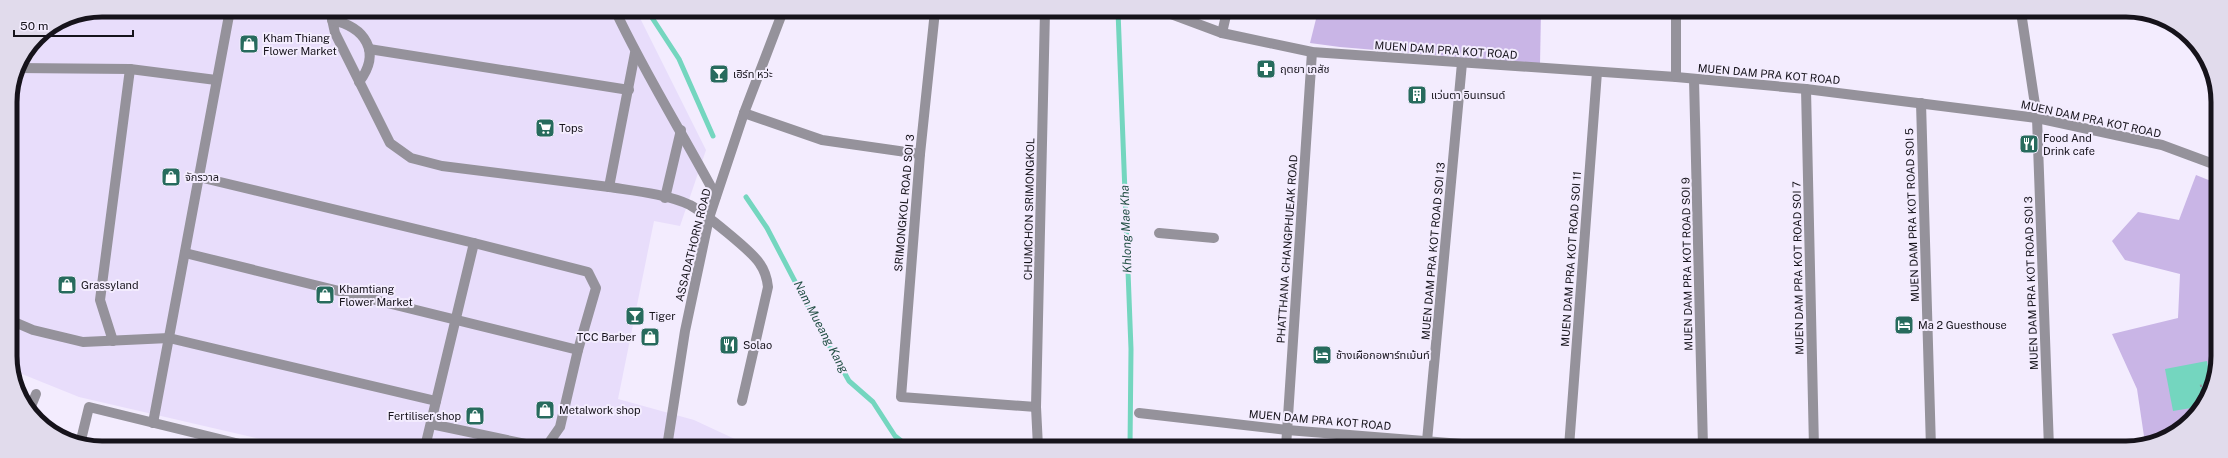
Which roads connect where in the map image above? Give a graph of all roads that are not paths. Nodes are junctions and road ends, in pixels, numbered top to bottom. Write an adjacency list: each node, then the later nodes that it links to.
1 (229, 17): 22 (street)
2 (331, 17): 23 (street)
3 (335, 17): 13 (street)
4 (618, 17): 15 (street)
5 (781, 17): 27 (street, ASSADATHORN ROAD)
6 (934, 17): 30 (street, SRIMONGKOL ROAD SOI 3)
7 (1045, 17): 50 (street, CHUMCHON SRIMONGKOL)
8 (1179, 17): 12 (street, MUEN DAM PRA KOT ROAD)
9 (1226, 17): 12 (street)
10 (1676, 17): 20 (street)
11 (2022, 17): 28 (street, MUEN DAM PRA KOT ROAD SOI 3)
12 (1222, 33): 14 (street, MUEN DAM PRA KOT ROAD)
13 (369, 49): 23 (street); 25 (street)
14 (1312, 52): 16 (street, MUEN DAM PRA KOT ROAD); 54 (street, PHATTHANA CHANGPHUEAK ROAD)
15 (635, 53): 25 (street); 29 (street)
16 (1462, 63): 19 (street, MUEN DAM PRA KOT ROAD); 63 (street, MUEN DAM PRA KOT ROAD SOI 13)
17 (24, 68): 18 (street)
18 (130, 69): 22 (street); 44 (street)
19 (1597, 72): 20 (street, MUEN DAM PRA KOT ROAD); 64 (street, MUEN DAM PRA KOT ROAD SOI 11)
20 (1676, 77): 21 (street, MUEN DAM PRA KOT ROAD)
21 (1694, 79): 24 (street, MUEN DAM PRA KOT ROAD); 65 (street, MUEN DAM PRA KOT ROAD SOI 9)
22 (216, 80): 32 (street)
23 (359, 82): 33 (street)
24 (1806, 89): 26 (street, MUEN DAM PRA KOT ROAD); 66 (street, MUEN DAM PRA KOT ROAD SOI 7)
25 (629, 90): 33 (street)
26 (1921, 103): 28 (street, MUEN DAM PRA KOT ROAD); 67 (street, MUEN DAM PRA KOT ROAD SOI 5)
27 (744, 113): 30 (street); 34 (street, ASSADATHORN ROAD)
28 (2037, 118): 31 (street, MUEN DAM PRA KOT ROAD); 68 (street, MUEN DAM PRA KOT ROAD SOI 3)
29 (681, 130): 34 (street); 35 (street)
30 (920, 154): 50 (street, SRIMONGKOL ROAD SOI 3)
31 (2211, 164)
32 (199, 177): 39 (street); 40 (street)
33 (609, 187): 35 (street)
34 (716, 196): 36 (street, ASSADATHORN ROAD)
35 (665, 198): 36 (street)
36 (709, 218): 48 (street); 60 (street, ASSADATHORN ROAD)
37 (1159, 233): 38 (street)
38 (1214, 238)
39 (474, 243): 41 (street); 45 (street)
40 (185, 253): 41 (street); 43 (street)
41 (455, 320): 45 (street); 47 (street)
42 (17, 323): 44 (street)
43 (169, 338): 44 (street); 47 (street); 52 (street)
44 (112, 341)
45 (578, 350): 59 (street)
46 (36, 394): 49 (street)
47 (436, 401): 53 (street)
48 (742, 401)
49 (32, 404)
50 (1036, 407): 61 (street, CHUMCHON SRIMONGKOL)
51 (1139, 413): 54 (street, MUEN DAM PRA KOT ROAD)
52 (153, 423): 55 (street); 56 (street)
53 (431, 424): 57 (street); 58 (street)
54 (1287, 430): 62 (street, PHATTHANA CHANGPHUEAK ROAD); 63 (street, MUEN DAM PRA KOT ROAD)
55 (81, 438)
56 (227, 441)
57 (426, 441)
58 (512, 441)
59 (550, 441)
60 (669, 441)
61 (1038, 441)
62 (1286, 441)
63 (1428, 441)
64 (1569, 441)
65 (1703, 441)
66 (1814, 441)
67 (1930, 441)
68 (2049, 441)

